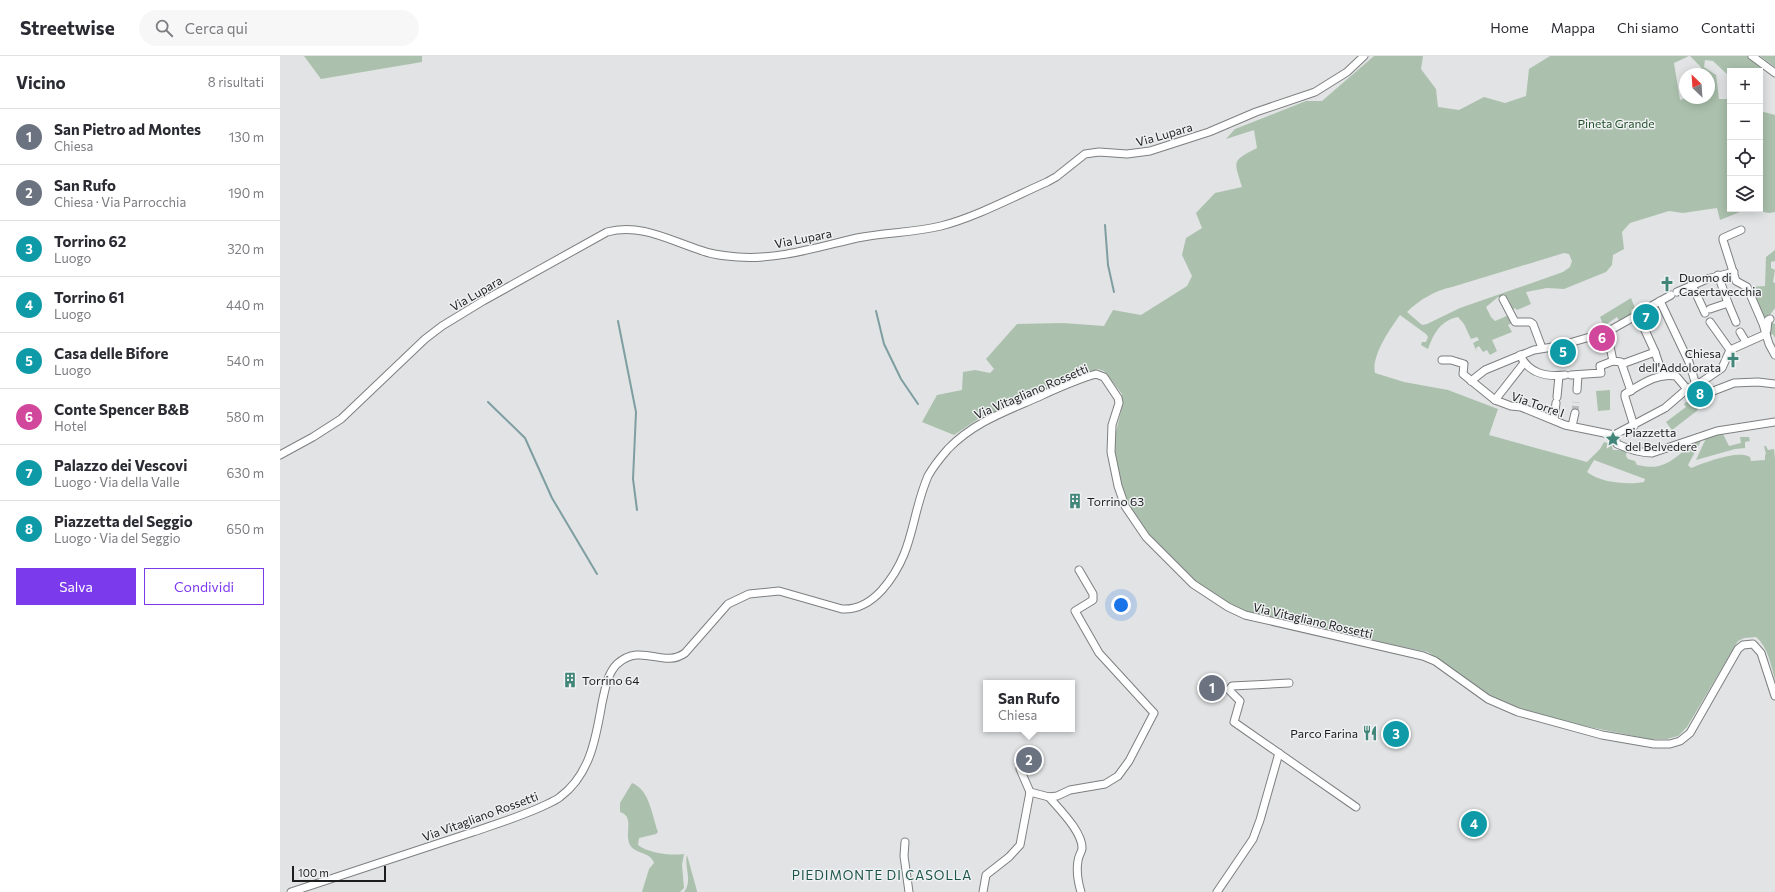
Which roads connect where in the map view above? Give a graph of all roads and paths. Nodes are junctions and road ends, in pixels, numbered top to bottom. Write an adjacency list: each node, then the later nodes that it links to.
1 (1364, 56): 42 (street, Via Lupara)
2 (1752, 56): 3 (street)
3 (1775, 73)
4 (1741, 230): 5 (street)
5 (1734, 272): 6 (street); 17 (street)
6 (1718, 275): 7 (street); 10 (street)
7 (1692, 285): 9 (street); 10 (street)
8 (1503, 300): 19 (street)
9 (1660, 301): 11 (street); 32 (street)
10 (1728, 302): 14 (street)
11 (1646, 309)
12 (1770, 319): 17 (street)
13 (1710, 322): 20 (street)
14 (1736, 322)
15 (1607, 332): 19 (street); 21 (street); 25 (street)
16 (1740, 332): 18 (street)
17 (1766, 332): 18 (street); 23 (street)
18 (1746, 342): 20 (street)
19 (1542, 348): 22 (street)
20 (1730, 350): 32 (street)
21 (1655, 352): 27 (street); 29 (street)
22 (1520, 355): 26 (street); 30 (street)
23 (1775, 355)
24 (1442, 360): 30 (street)
25 (1613, 361): 27 (street); 28 (street)
26 (1524, 363): 28 (street); 35 (street)
27 (1622, 364): 34 (street)
28 (1568, 375): 33 (street); 37 (street)
29 (1663, 376): 32 (street); 34 (street)
30 (1471, 382): 35 (street, Via Torre I)
31 (1775, 384): 32 (street)
32 (1692, 387): 40 (street)
33 (1577, 390)
34 (1631, 391): 40 (street)
35 (1495, 400): 37 (street, Via Torre I)
36 (1575, 413): 39 (street)
37 (1554, 419): 39 (street, Via Torre I)
38 (1775, 422): 41 (street)
39 (1572, 426): 41 (street, Via Torre I)
40 (1634, 426): 41 (street)
41 (1614, 435)
42 (280, 455)
43 (1079, 570): 49 (street)
44 (1290, 683): 46 (street)
45 (1775, 696): 52 (street, Via Vitagliano Rossetti)
46 (1278, 753): 50 (street); 56 (street)
47 (1020, 769): 48 (street)
48 (1030, 792): 49 (street); 54 (street)
49 (1049, 797): 55 (street)
50 (1356, 807)
51 (905, 842): 53 (street)
52 (291, 892)
53 (909, 892)
54 (983, 892)
55 (1081, 892)
56 (1217, 892)

